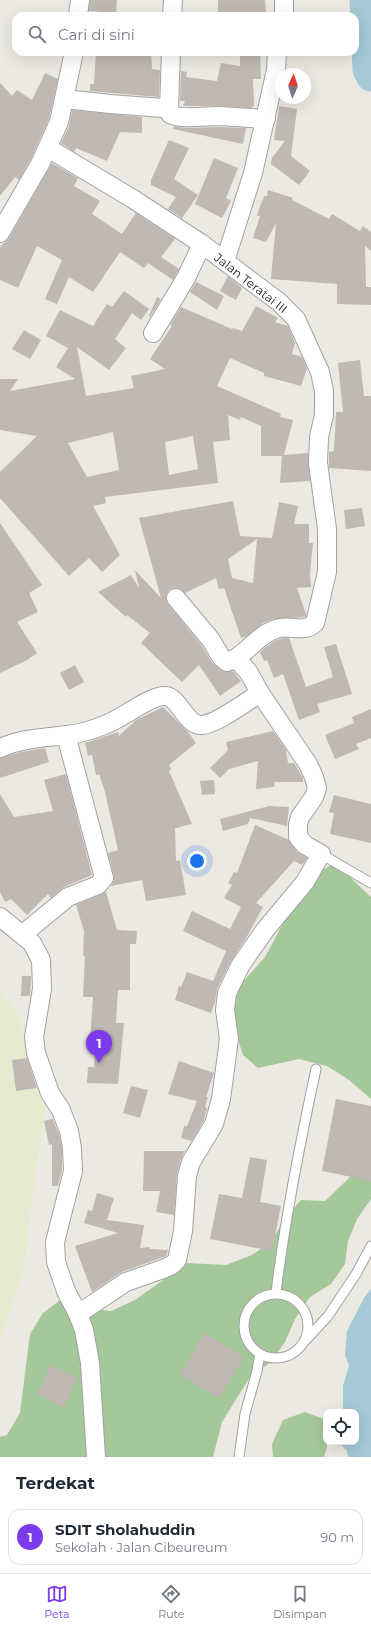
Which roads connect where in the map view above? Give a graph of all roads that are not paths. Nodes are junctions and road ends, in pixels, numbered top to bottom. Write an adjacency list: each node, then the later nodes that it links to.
1 (80, 0): 5 (street)
2 (172, 0): 6 (street)
3 (278, 0): 7 (street)
4 (284, 0): 8 (street)
5 (78, 12)
6 (172, 12)
7 (277, 12)
8 (284, 12)
9 (73, 56): 12 (street)
10 (171, 56): 13 (street)
11 (276, 56): 14 (street)
12 (65, 99): 13 (street); 15 (street)
13 (169, 109): 14 (street)
14 (266, 119): 18 (street)
15 (48, 148): 16 (street); 17 (street, Jalan Teratai III)
16 (0, 233)
17 (202, 244): 18 (street, Jalan Teratai III); 19 (street)
18 (225, 261): 21 (street, Jalan Teratai III)
19 (153, 333)
20 (176, 598): 21 (street)
21 (236, 658): 22 (street)
22 (260, 693): 23 (street); 25 (street)
23 (66, 735): 24 (street); 28 (street)
24 (0, 748)
25 (322, 854): 26 (lane); 32 (street)
26 (371, 883)
27 (0, 917): 28 (street)
28 (23, 934): 32 (street)
29 (316, 1068): 31 (lane)
30 (371, 1246): 33 (lane)
31 (276, 1293): 33 (lane); 34 (lane)
32 (78, 1314): 35 (street)
33 (303, 1344): 34 (lane)
34 (260, 1354): 36 (lane)
35 (96, 1450)
36 (239, 1457)

